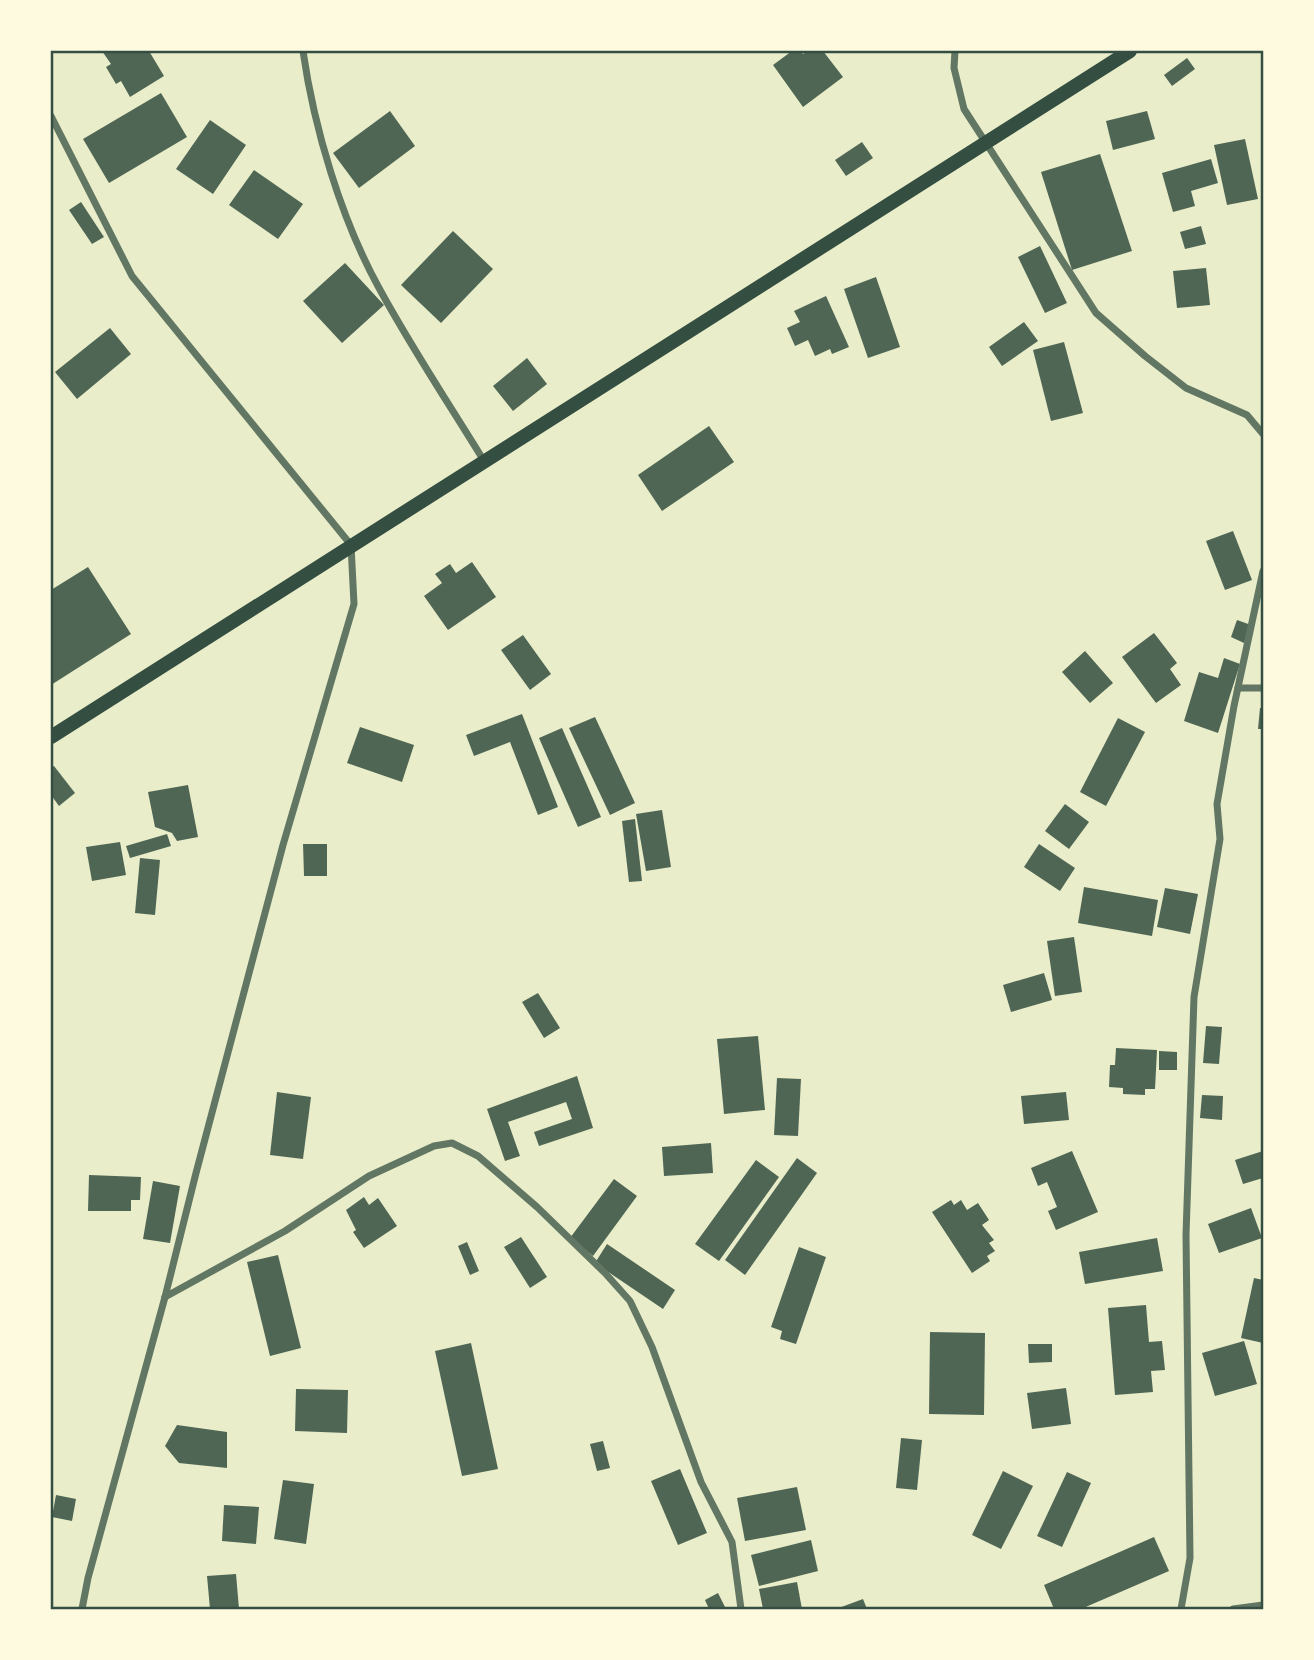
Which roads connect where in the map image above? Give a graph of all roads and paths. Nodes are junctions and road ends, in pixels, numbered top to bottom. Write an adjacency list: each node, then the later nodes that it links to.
1 (303, 51): 7 (street)
2 (955, 51): 5 (street)
3 (1130, 51): 5 (main road)
4 (51, 116): 8 (street)
5 (985, 143): 6 (street); 7 (main road)
6 (1263, 434)
7 (484, 461): 8 (main road)
8 (351, 545): 12 (main road); 13 (street)
9 (1263, 571): 10 (street)
10 (1238, 688): 11 (street); 17 (street)
11 (1263, 688)
12 (51, 737)
13 (165, 1297): 15 (street); 16 (street)
14 (1263, 1605): 18 (street)
15 (82, 1609)
16 (741, 1609)
17 (1181, 1609)
18 (1233, 1609)

